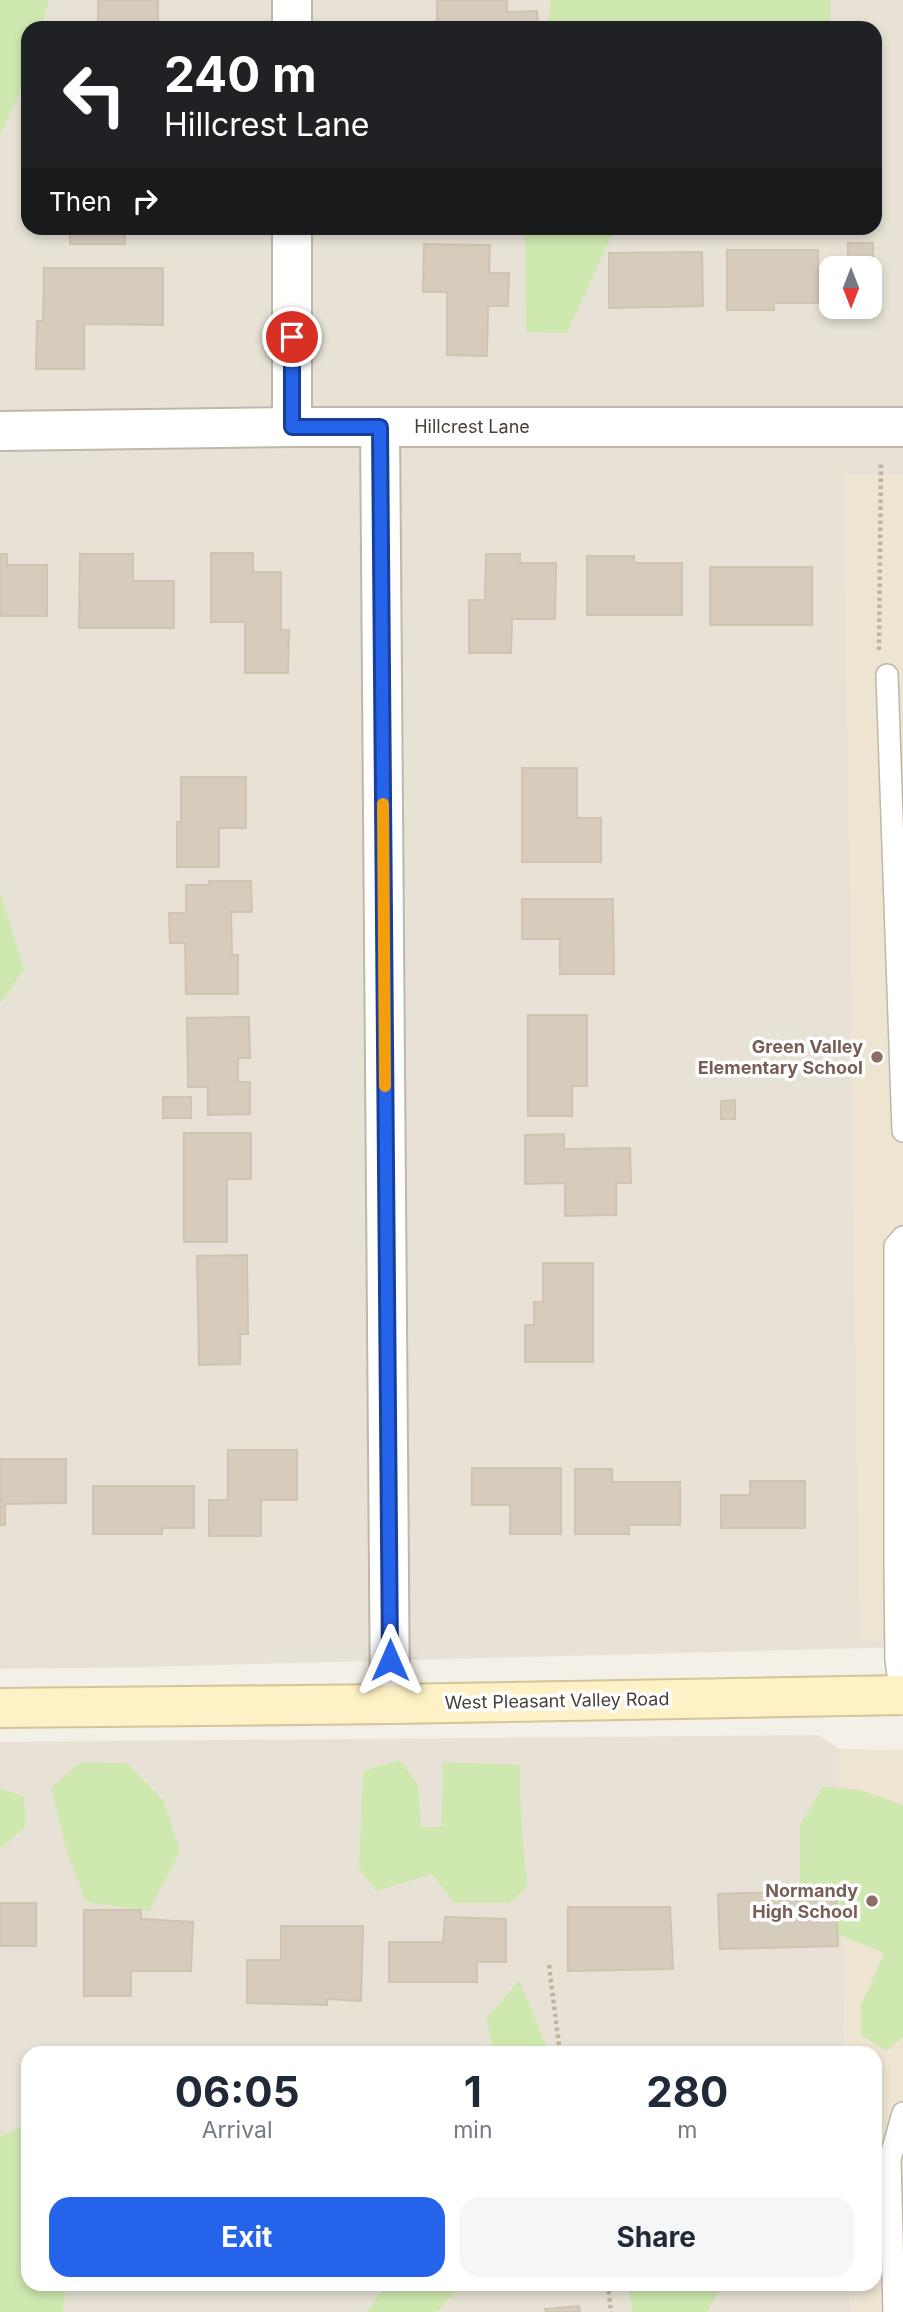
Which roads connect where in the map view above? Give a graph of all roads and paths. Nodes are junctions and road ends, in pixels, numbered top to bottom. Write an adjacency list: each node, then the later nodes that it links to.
1 (292, 0): 2 (street)
2 (292, 21)
3 (292, 235): 4 (street)
4 (292, 427): 5 (street, Hillcrest Lane); 7 (street, Hillcrest Lane)
5 (380, 427): 6 (street, Hillcrest Lane); 12 (street)
6 (893, 427): 8 (path)
7 (0, 431)
8 (887, 675): 9 (lane)
9 (903, 1131)
10 (903, 1237): 11 (lane)
11 (902, 1700): 12 (main road, West Pleasant Valley Road)
12 (390, 1704): 13 (main road, West Pleasant Valley Road)
13 (0, 1708)
14 (549, 1965): 15 (path)
15 (559, 2046)
16 (903, 2113): 19 (lane)
17 (609, 2291): 18 (path)
18 (611, 2312)
19 (894, 2312)

